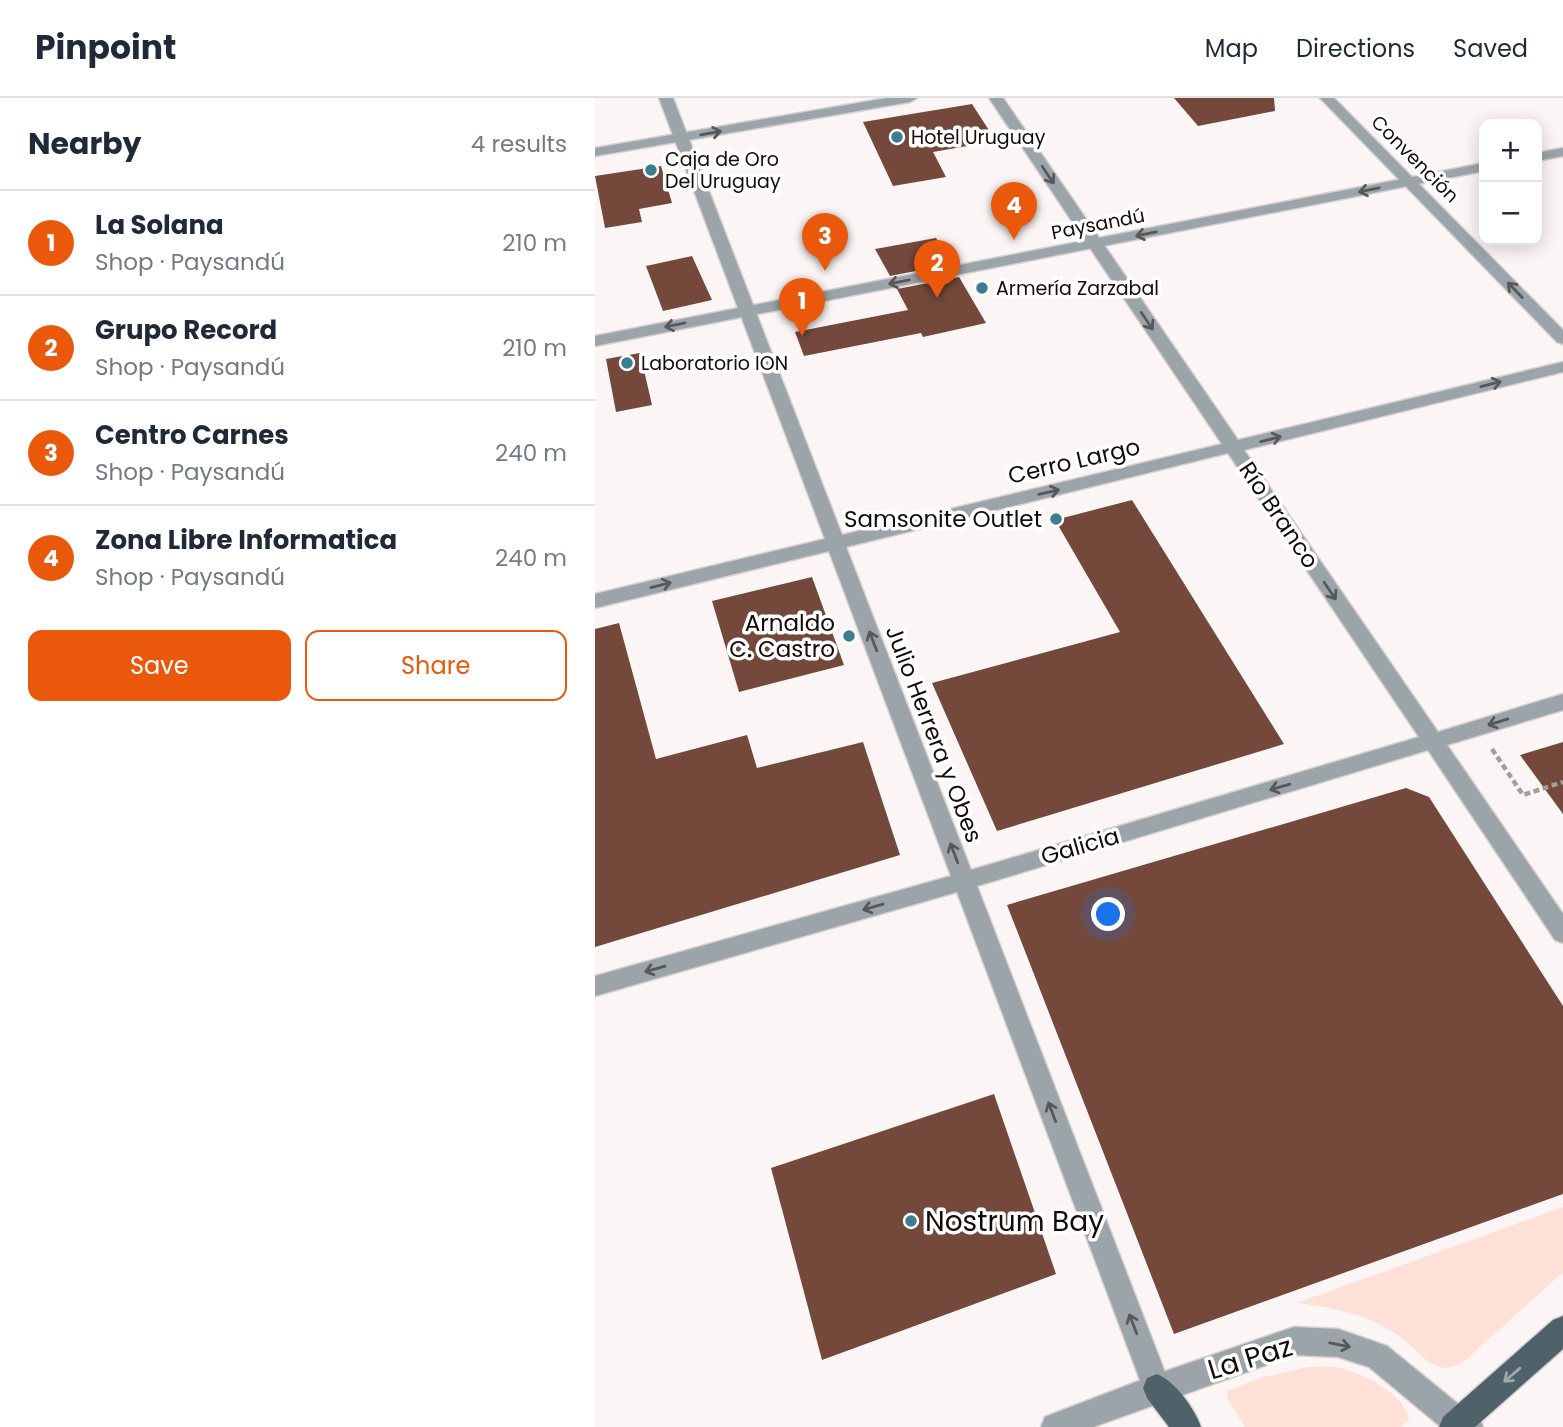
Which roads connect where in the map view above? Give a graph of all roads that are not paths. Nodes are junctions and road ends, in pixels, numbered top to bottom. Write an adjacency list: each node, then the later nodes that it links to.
1 (666, 98): 5 (street, Julio Herrera y Obes)
2 (911, 98): 5 (street, one-way to 2)
3 (996, 98): 11 (street, Río Branco, one-way to 11)
4 (1327, 98): 10 (street, Convención)
5 (681, 138): 6 (street); 12 (street, Julio Herrera y Obes)
6 (595, 152)
7 (1563, 152): 8 (street)
8 (1542, 156)
9 (1479, 168): 10 (street, Paysandú)
10 (1410, 181): 11 (street, Paysandú, one-way to 11); 13 (street, Convención, one-way to 10)
11 (1095, 244): 12 (street, Paysandú, one-way to 12); 16 (street, Río Branco, one-way to 16)
12 (747, 311): 14 (street, Paysandú, one-way to 14); 17 (street, Julio Herrera y Obes)
13 (1563, 339)
14 (595, 341)
15 (1563, 367): 16 (street, Cerro Largo, one-way to 15)
16 (1234, 448): 17 (street, Cerro Largo, one-way to 16); 20 (street, Río Branco, one-way to 20)
17 (836, 543): 18 (street, Cerro Largo, one-way to 17); 21 (street, Julio Herrera y Obes, one-way to 17)
18 (595, 601)
19 (1563, 702): 20 (street, Galicia, one-way to 20)
20 (1433, 742): 21 (street, Galicia, one-way to 21); 22 (street, Río Branco)
21 (964, 881): 23 (street, Galicia, one-way to 23); 25 (street, Julio Herrera y Obes, one-way to 21)
22 (1563, 933)
23 (595, 986)
24 (1563, 1330): 26 (main road, one-way to 26)
25 (1157, 1388): 26 (street, La Paz, one-way to 26); 27 (street, La Paz); 28 (main road)
26 (1460, 1425)
27 (1055, 1427)
28 (1187, 1427)

